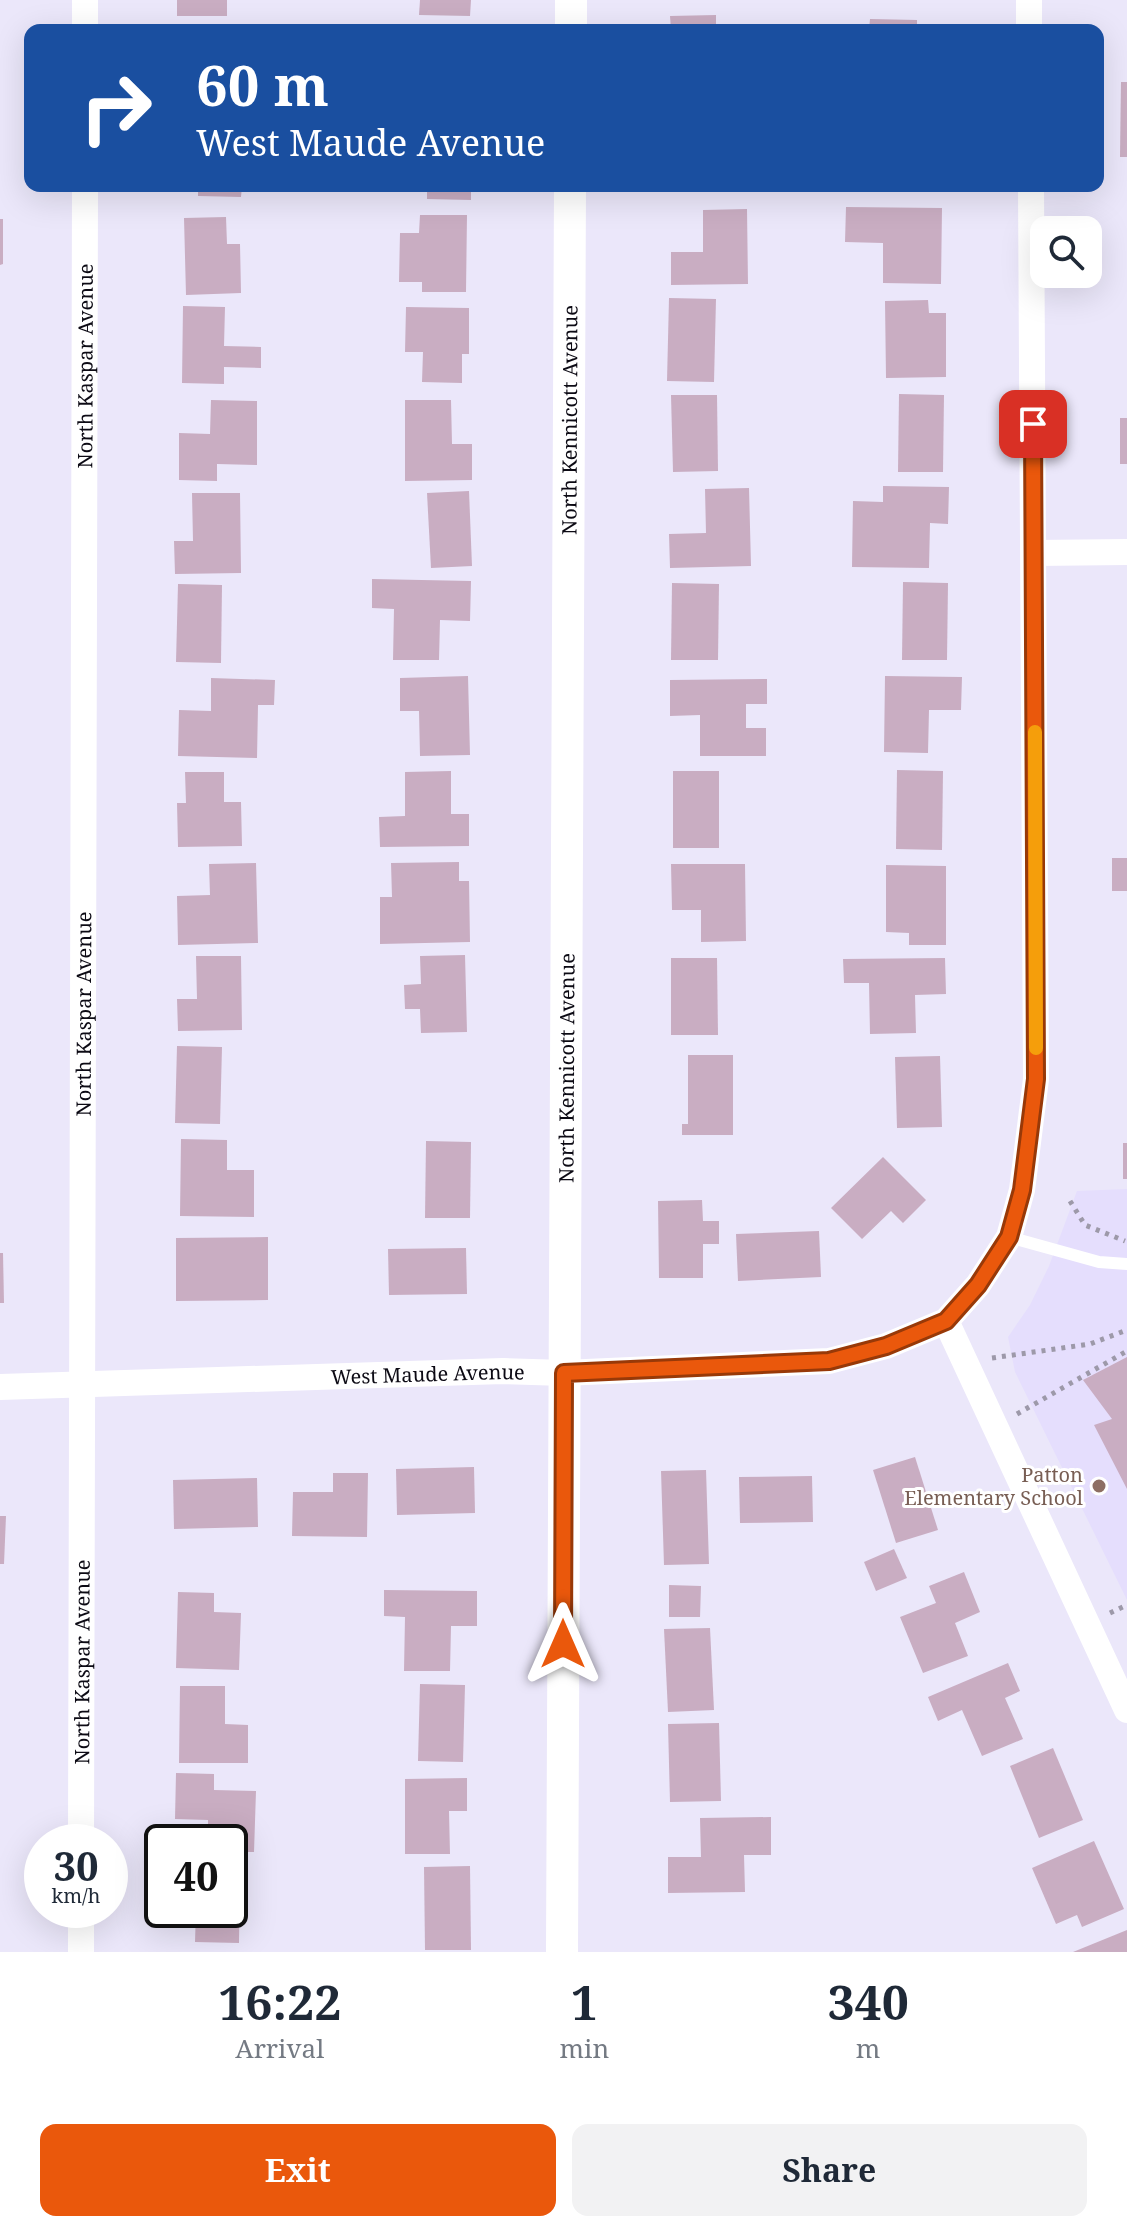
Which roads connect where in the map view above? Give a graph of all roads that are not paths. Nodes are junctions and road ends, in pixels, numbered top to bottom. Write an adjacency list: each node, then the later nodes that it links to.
1 (85, 0): 4 (street)
2 (571, 0): 5 (street)
3 (1029, 0): 6 (street)
4 (85, 24)
5 (571, 24)
6 (1029, 24)
7 (85, 192): 16 (street, North Kaspar Avenue)
8 (570, 192): 15 (street, North Kennicott Avenue)
9 (1031, 192): 11 (street)
10 (1127, 552): 11 (street)
11 (1035, 553): 12 (street)
12 (1009, 1237): 13 (lane); 14 (street)
13 (1127, 1264)
14 (946, 1321): 15 (street, West Maude Avenue); 18 (street)
15 (564, 1373): 16 (street, West Maude Avenue); 22 (street, North Kennicott Avenue)
16 (82, 1384): 17 (street, West Maude Avenue); 19 (street, North Kaspar Avenue)
17 (0, 1387)
18 (1127, 1710)
19 (81, 1824)
20 (81, 1928): 21 (street)
21 (81, 1952)
22 (562, 1952)

